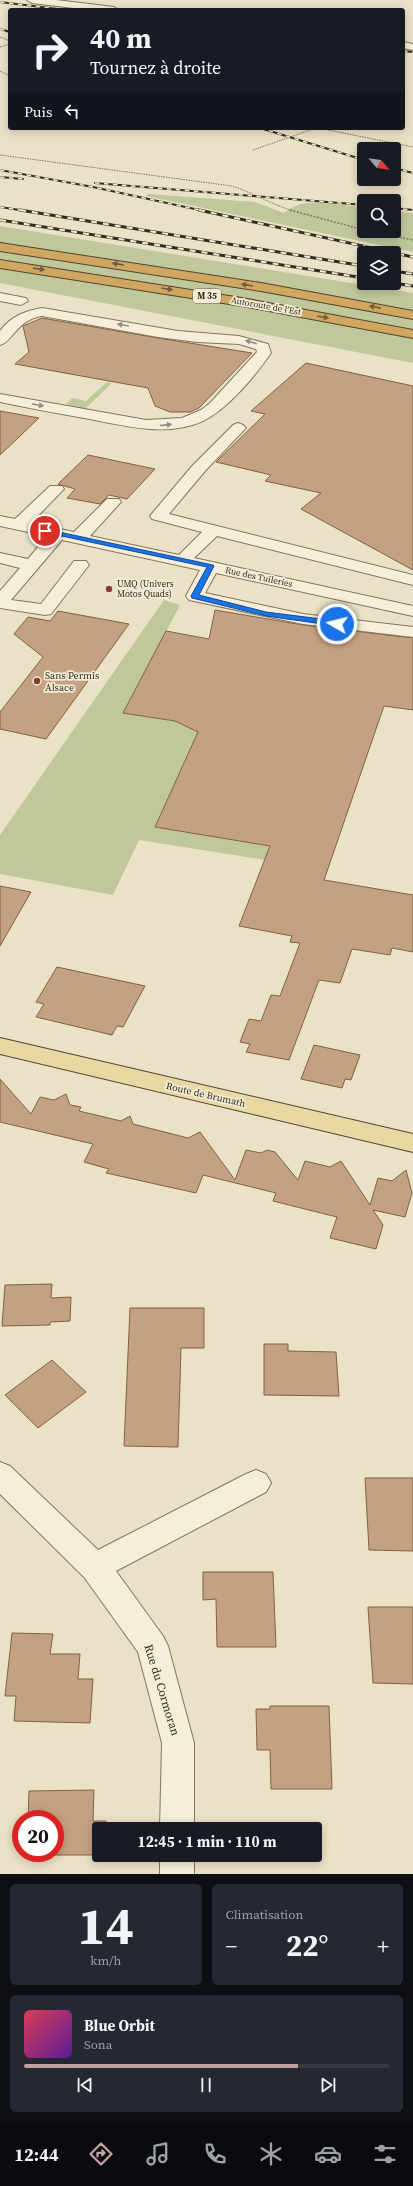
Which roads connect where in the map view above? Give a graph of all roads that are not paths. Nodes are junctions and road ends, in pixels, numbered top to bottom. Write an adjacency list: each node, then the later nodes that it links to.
1 (32, 0): 2 (street)
2 (77, 3): 3 (street)
3 (103, 8)
4 (0, 247): 8 (highway, Autoroute de l’Est / M 35, one-way to 4)
5 (0, 264): 9 (highway, Autoroute de l’Est / M 35, one-way to 9)
6 (0, 297): 7 (street)
7 (21, 301)
8 (413, 315)
9 (413, 334)
10 (0, 341): 11 (street, one-way to 10)
11 (0, 398)
12 (238, 428): 17 (street)
13 (56, 489): 16 (street)
14 (112, 502): 19 (street)
15 (0, 521): 16 (street, Rue des Tuileries)
16 (19, 525): 18 (street, Rue des Tuileries)
17 (214, 530): 21 (street); 25 (street)
18 (58, 534): 19 (street, Rue des Tuileries); 22 (street)
19 (78, 538): 21 (street, Rue des Tuileries)
20 (0, 558): 22 (street)
21 (183, 560): 24 (street, Rue des Tuileries)
22 (32, 565): 26 (street)
23 (80, 565): 26 (street)
24 (211, 566): 27 (street, Rue des Tuileries); 28 (street)
25 (413, 580)
26 (0, 603)
27 (413, 611)
28 (413, 632)
29 (0, 1046): 30 (main road, Route de Brumath)
30 (413, 1143)
31 (0, 1475): 33 (street, Rue du Cormoran)
32 (256, 1483): 33 (street)
33 (95, 1567): 34 (street, Rue du Cormoran)
34 (177, 1822)
35 (177, 1862): 36 (street)
36 (177, 1874)

